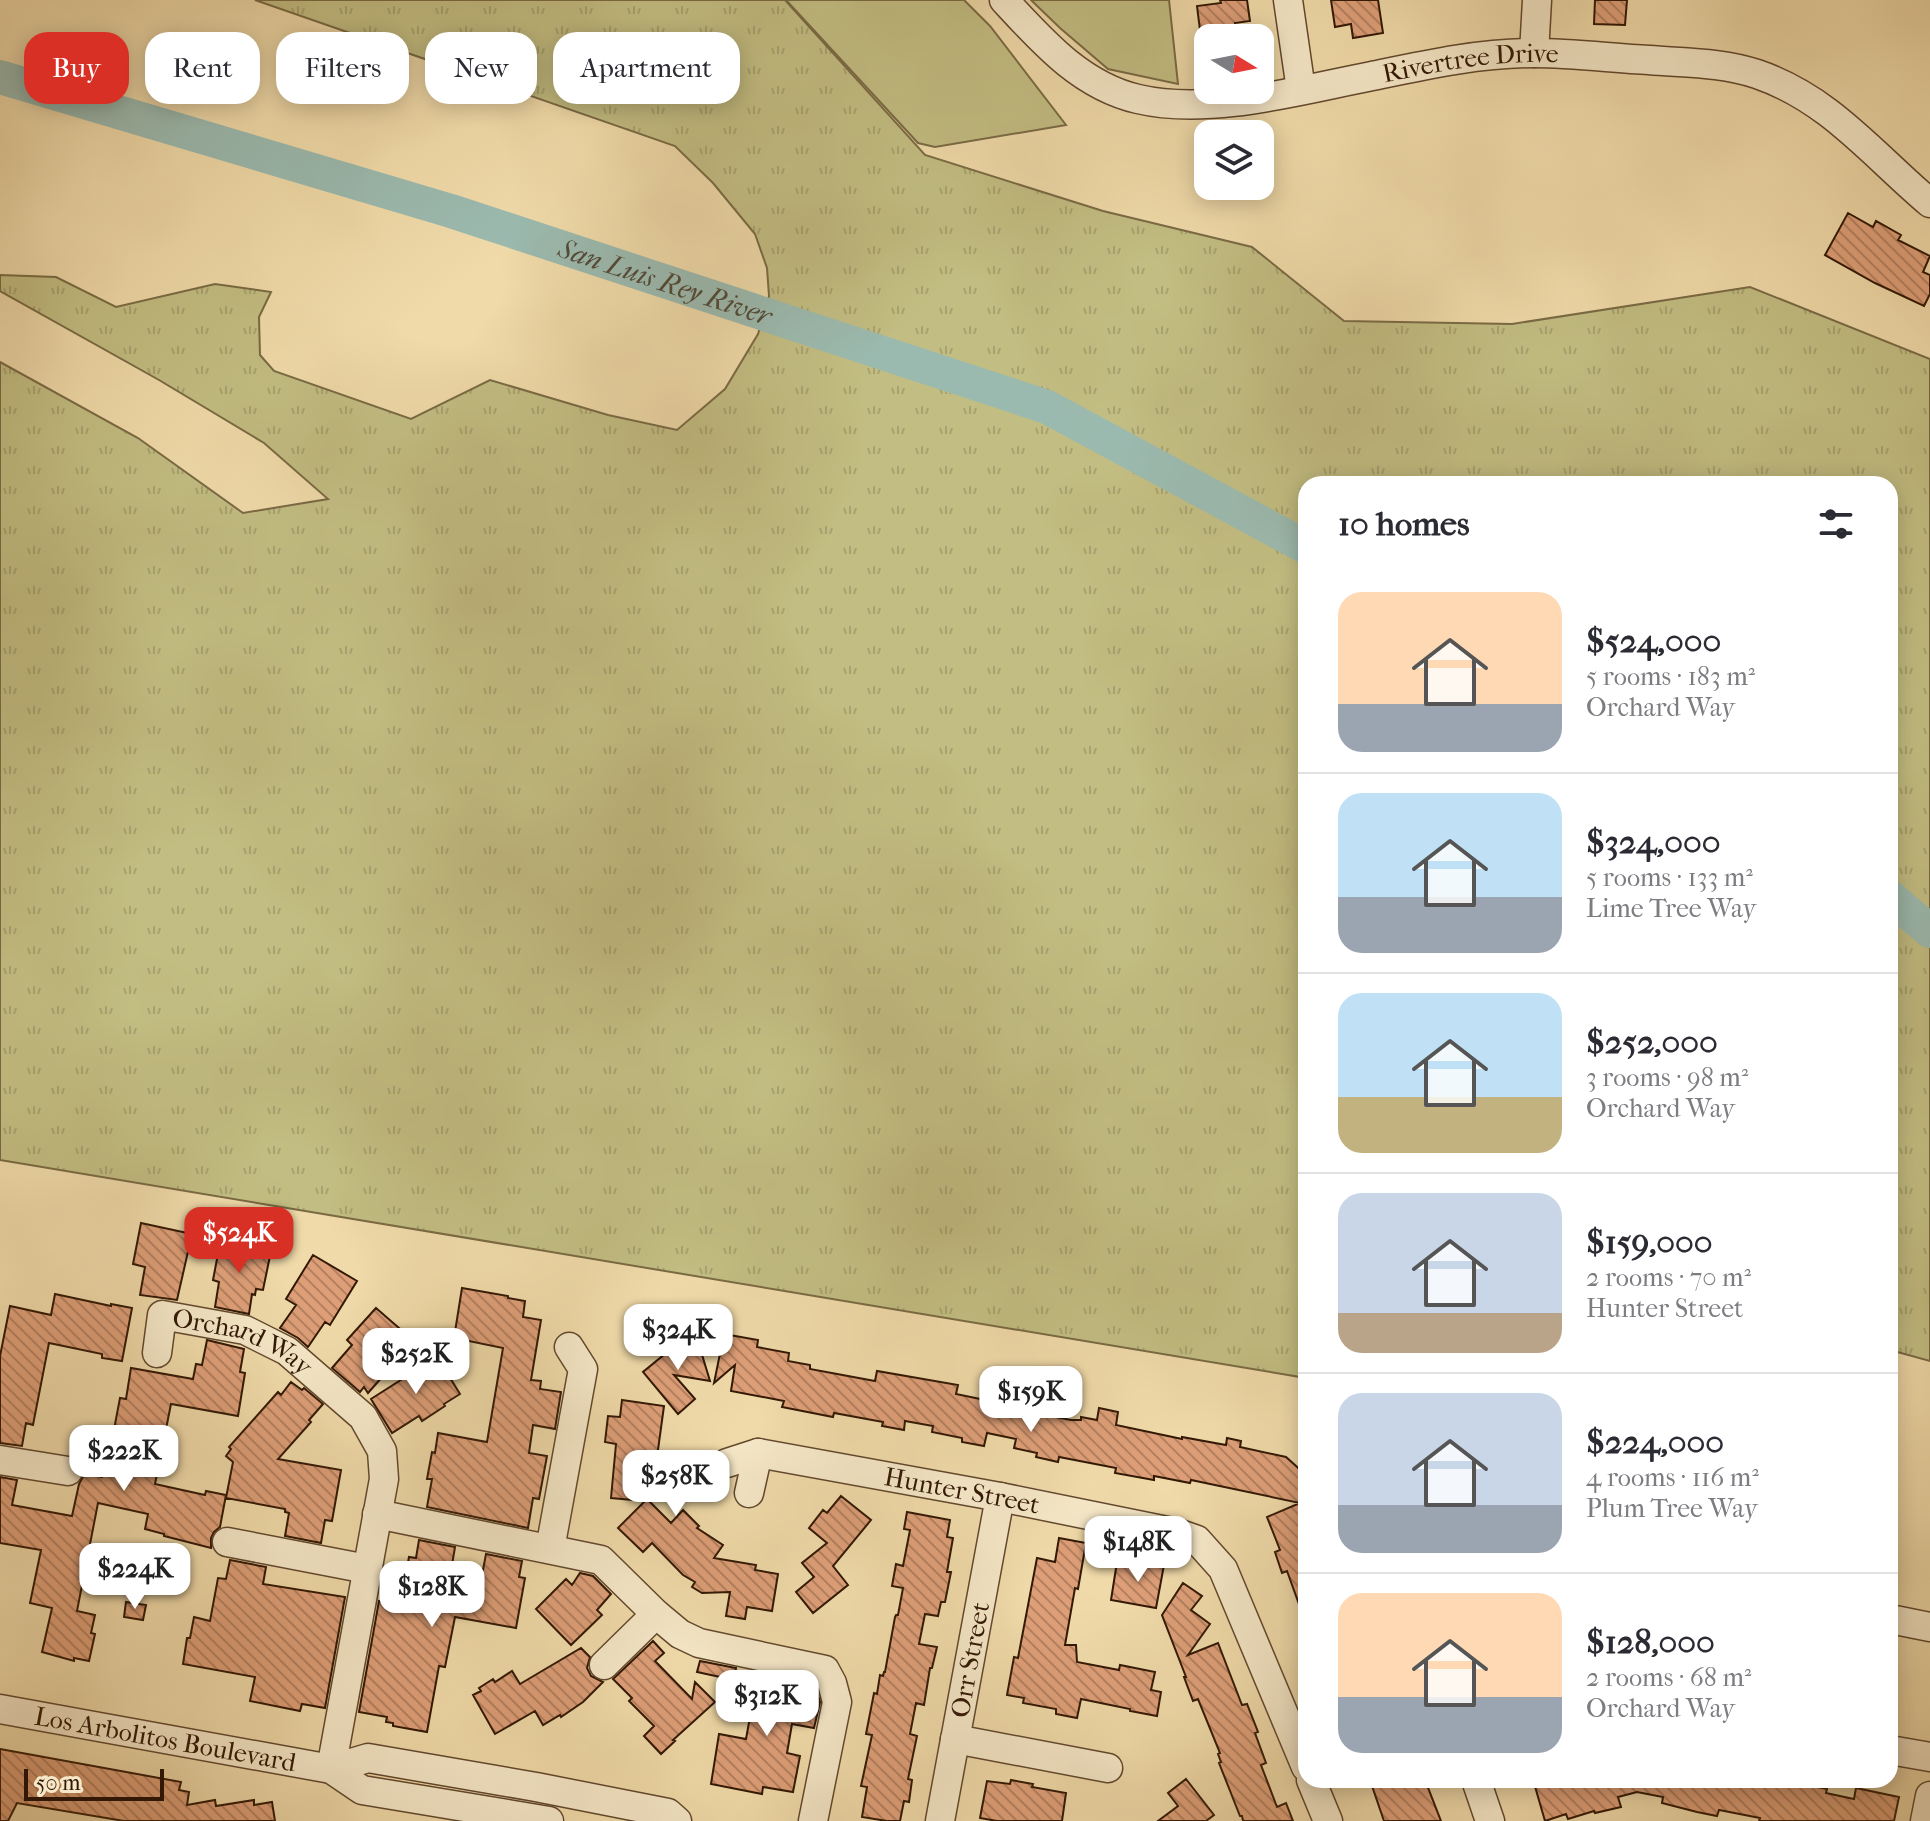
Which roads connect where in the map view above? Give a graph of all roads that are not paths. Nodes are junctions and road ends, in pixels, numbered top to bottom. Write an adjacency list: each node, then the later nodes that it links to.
1 (1004, 0): 5 (street, Rivertree Drive)
2 (1288, 0): 5 (street)
3 (1537, 0): 4 (street)
4 (1534, 53): 5 (street, Rivertree Drive); 6 (street, Rivertree Drive)
5 (1301, 90)
6 (1930, 203)
7 (569, 1347): 17 (street)
8 (157, 1353): 15 (street, Orchard Way)
9 (758, 1453): 11 (street, Hunter Street); 13 (street); 14 (street, Hunter Street)
10 (0, 1460): 12 (street)
11 (727, 1463)
12 (68, 1471)
13 (749, 1493)
14 (1000, 1497): 24 (street, Orr Street); 25 (street, Hunter Street)
15 (377, 1514): 17 (street); 18 (street, Orchard Way)
16 (227, 1542): 18 (street)
17 (550, 1549): 19 (street)
18 (367, 1569): 29 (street, Orchard Way)
19 (656, 1614): 22 (street); 35 (street)
20 (1898, 1621): 21 (street)
21 (1930, 1627)
22 (604, 1665)
23 (0, 1709): 29 (street, Los Arbolitos Boulevard)
24 (955, 1739): 28 (street); 36 (street, Orr Street)
25 (1298, 1748)
26 (1898, 1751): 27 (street)
27 (1930, 1757)
28 (1108, 1768)
29 (331, 1769): 33 (street, Los Arbolitos Boulevard); 34 (street, Los Arbolitos Boulevard)
30 (1314, 1788): 37 (street)
31 (1479, 1788): 38 (street)
32 (1930, 1796): 39 (street)
33 (549, 1821)
34 (677, 1821)
35 (813, 1821)
36 (940, 1821)
37 (1328, 1821)
38 (1490, 1821)
39 (1925, 1821)

